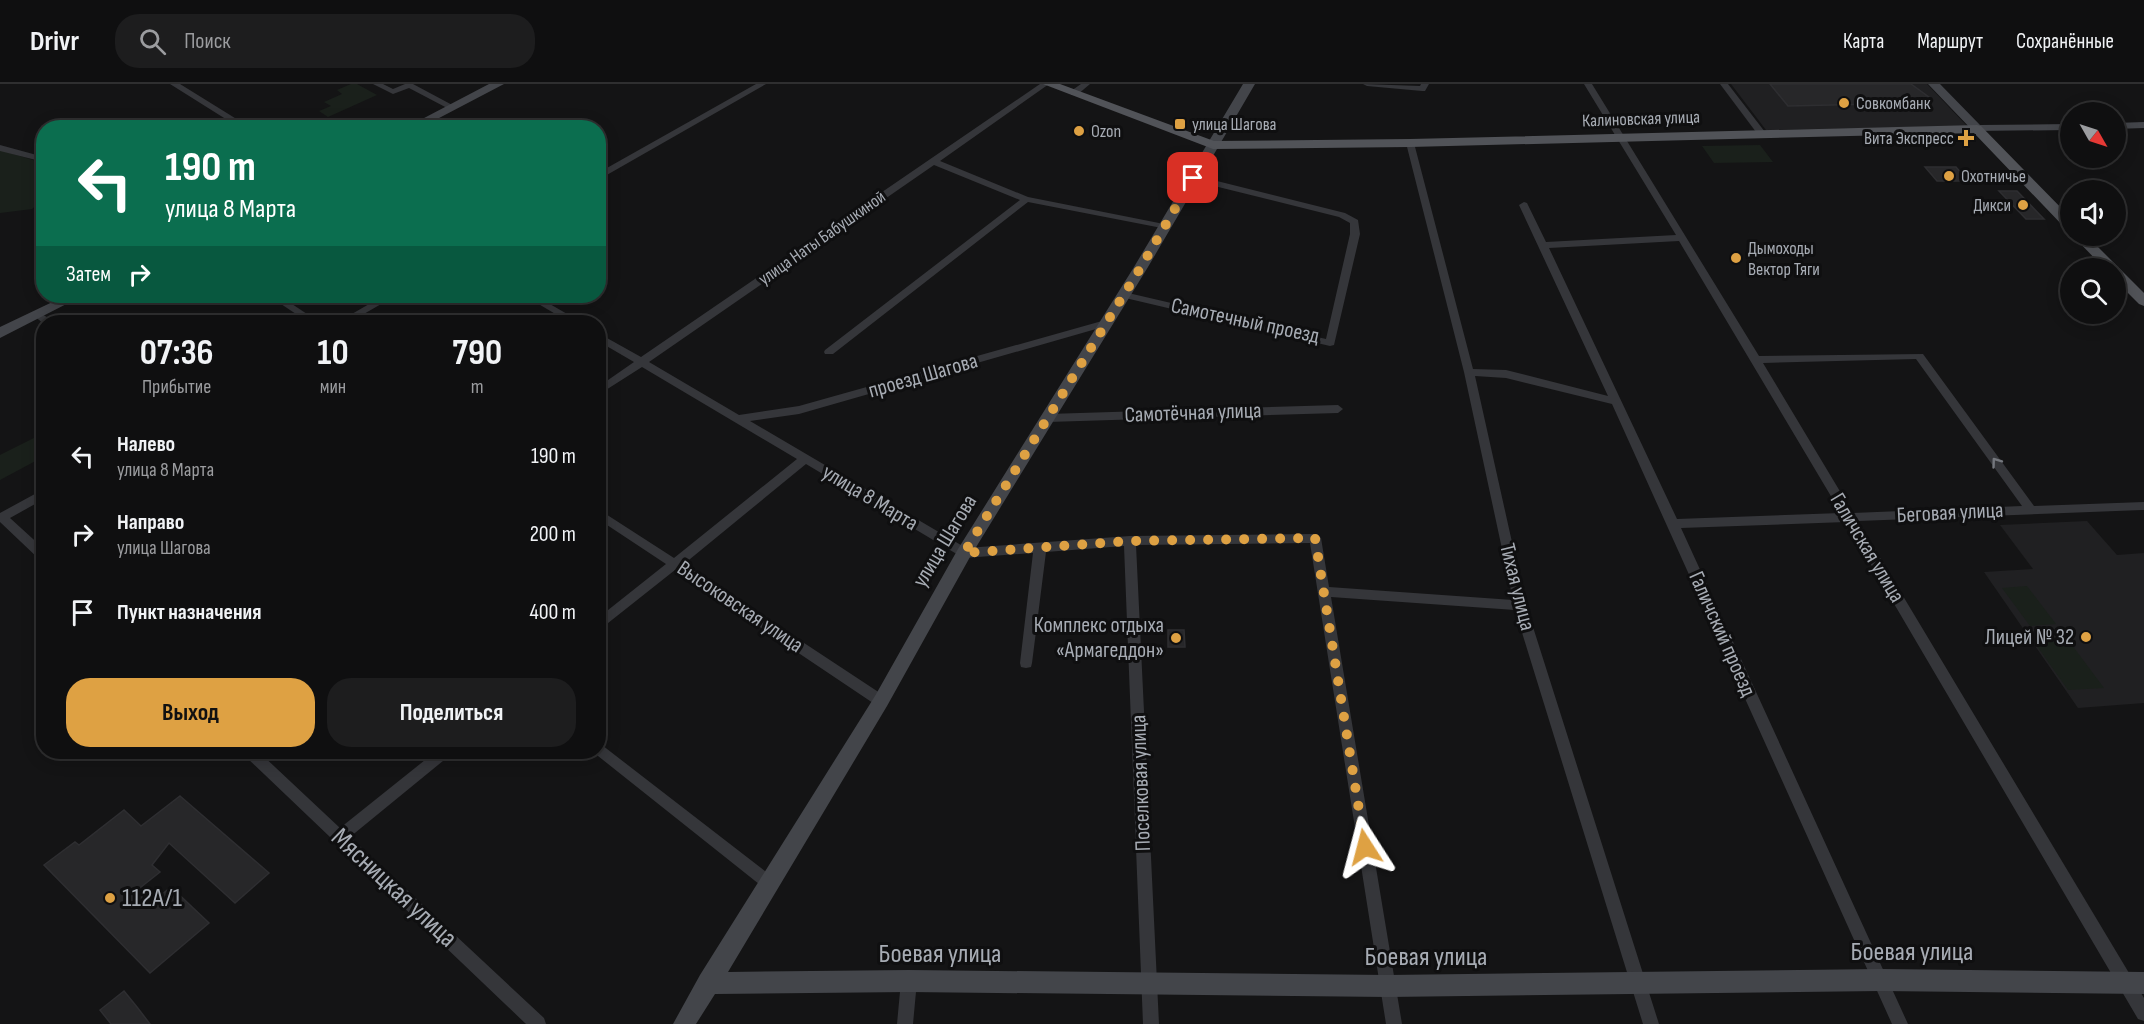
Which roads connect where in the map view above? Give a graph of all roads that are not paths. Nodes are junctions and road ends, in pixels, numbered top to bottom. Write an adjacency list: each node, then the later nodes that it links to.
1 (174, 84): 14 (street)
2 (196, 84): 14 (street)
3 (377, 84): 16 (street)
4 (498, 84): 16 (main road)
5 (762, 84): 32 (street)
6 (1047, 84): 15 (main road); 30 (street, улица Наты Бабушкиной)
7 (1086, 84): 15 (street)
8 (1249, 84): 27 (main road, улица Шагова)
9 (1367, 84): 10 (street)
10 (1425, 84)
11 (1588, 84): 25 (street, Галичская улица)
12 (1724, 84): 23 (street)
13 (1934, 84): 22 (main road)
14 (183, 89): 17 (street)
15 (1074, 93): 27 (main road)
16 (452, 107): 18 (main road)
17 (234, 120)
18 (426, 120)
19 (2144, 125): 20 (main road)
20 (2126, 126)
21 (2060, 127): 22 (main road, Калиновская улица)
22 (1977, 129): 23 (main road, Калиновская улица); 36 (main road)
23 (1762, 134): 24 (main road, Калиновская улица)
24 (1658, 136): 25 (main road, Калиновская улица); 31 (street)
25 (1620, 137): 26 (main road, Калиновская улица); 31 (street, Галичская улица)
26 (1410, 143): 27 (main road, Калиновская улица); 60 (street, Тихая улица)
27 (1213, 145): 33 (main road, улица Шагова)
28 (0, 147): 29 (street)
29 (36, 158)
30 (933, 161): 34 (street); 59 (street, улица Наты Бабушкиной)
31 (1636, 161): 38 (street, Галичская улица)
32 (606, 172)
33 (1193, 178): 37 (main road, улица Шагова); 43 (street, Самотечный проезд)
34 (1026, 199): 37 (street); 57 (street)
35 (1524, 205): 39 (street, Галичский проезд)
36 (2060, 215)
37 (1164, 226): 43 (main road, улица Шагова)
38 (1681, 238): 39 (street); 58 (street, Галичская улица)
39 (1543, 245): 62 (street, Галичский проезд)
40 (2090, 246): 41 (main road)
41 (2102, 258)
42 (2126, 283): 44 (main road)
43 (1124, 295): 54 (main road, улица Шагова)
44 (2144, 302)
45 (65, 303): 49 (main road)
46 (284, 303): 50 (street)
47 (377, 303): 51 (street)
48 (542, 303): 52 (street)
49 (49, 315)
50 (303, 315)
51 (356, 315)
52 (564, 315)
53 (36, 321): 55 (main road)
54 (1106, 323): 64 (street, проезд Шагова); 65 (main road, улица Шагова)
55 (0, 333)
56 (606, 341): 59 (street, улица 8 Марта)
57 (829, 352)
58 (1756, 360): 69 (street, one-way to 58); 71 (street, Галичская улица)
59 (642, 362): 61 (street, улица Наты Бабушкиной); 64 (street, улица 8 Марта)
60 (1469, 372): 62 (street); 79 (street, Тихая улица)
61 (606, 387)
62 (1617, 402): 72 (street, Галичский проезд)
63 (1338, 409): 65 (street, Самотёчная улица)
64 (737, 418): 66 (street, улица 8 Марта)
65 (1048, 418): 76 (main road, улица Шагова)
66 (805, 459): 76 (street, улица 8 Марта); 77 (street)
67 (36, 498): 75 (street)
68 (2142, 506): 69 (street, Беговая улица)
69 (2030, 509): 71 (street, Беговая улица)
70 (606, 518): 77 (street, Высоковская улица)
71 (1848, 518): 72 (street, Беговая улица); 92 (street, Галичская улица)
72 (1673, 524): 88 (street, Галичский проезд)
73 (1130, 541): 74 (street); 78 (street); 93 (street, Поселковая улица)
74 (1040, 548): 76 (street); 81 (street)
75 (36, 549)
76 (964, 553): 82 (main road, улица Шагова)
77 (675, 564): 80 (street); 82 (street, Высоковская улица)
78 (1324, 592): 79 (street); 94 (street)
79 (1520, 605): 91 (street, Тихая улица)
80 (606, 620)
81 (1026, 663)
82 (881, 701): 87 (main road, улица Шагова)
83 (606, 754): 87 (street)
84 (257, 759): 86 (street, Мясницкая улица)
85 (435, 759): 86 (street)
86 (340, 837): 96 (street, Мясницкая улица)
87 (769, 883): 90 (main road, улица Шагова)
88 (1881, 980): 91 (main road, Боевая улица); 92 (main road, Боевая улица); 102 (street, Галичский проезд)
89 (909, 981): 90 (main road, Боевая улица); 93 (main road, Боевая улица); 98 (street)
90 (708, 983): 97 (main road, улица Шагова)
91 (1639, 983): 94 (main road, Боевая улица); 101 (street, Тихая улица)
92 (2135, 983): 95 (street, Галичская улица)
93 (1150, 985): 94 (main road, Боевая улица); 99 (street, Поселковая улица)
94 (1388, 986): 100 (street)
95 (2144, 1012)
96 (538, 1024)
97 (684, 1024)
98 (905, 1024)
99 (1151, 1024)
100 (1394, 1024)
101 (1651, 1024)
102 (1900, 1024)

